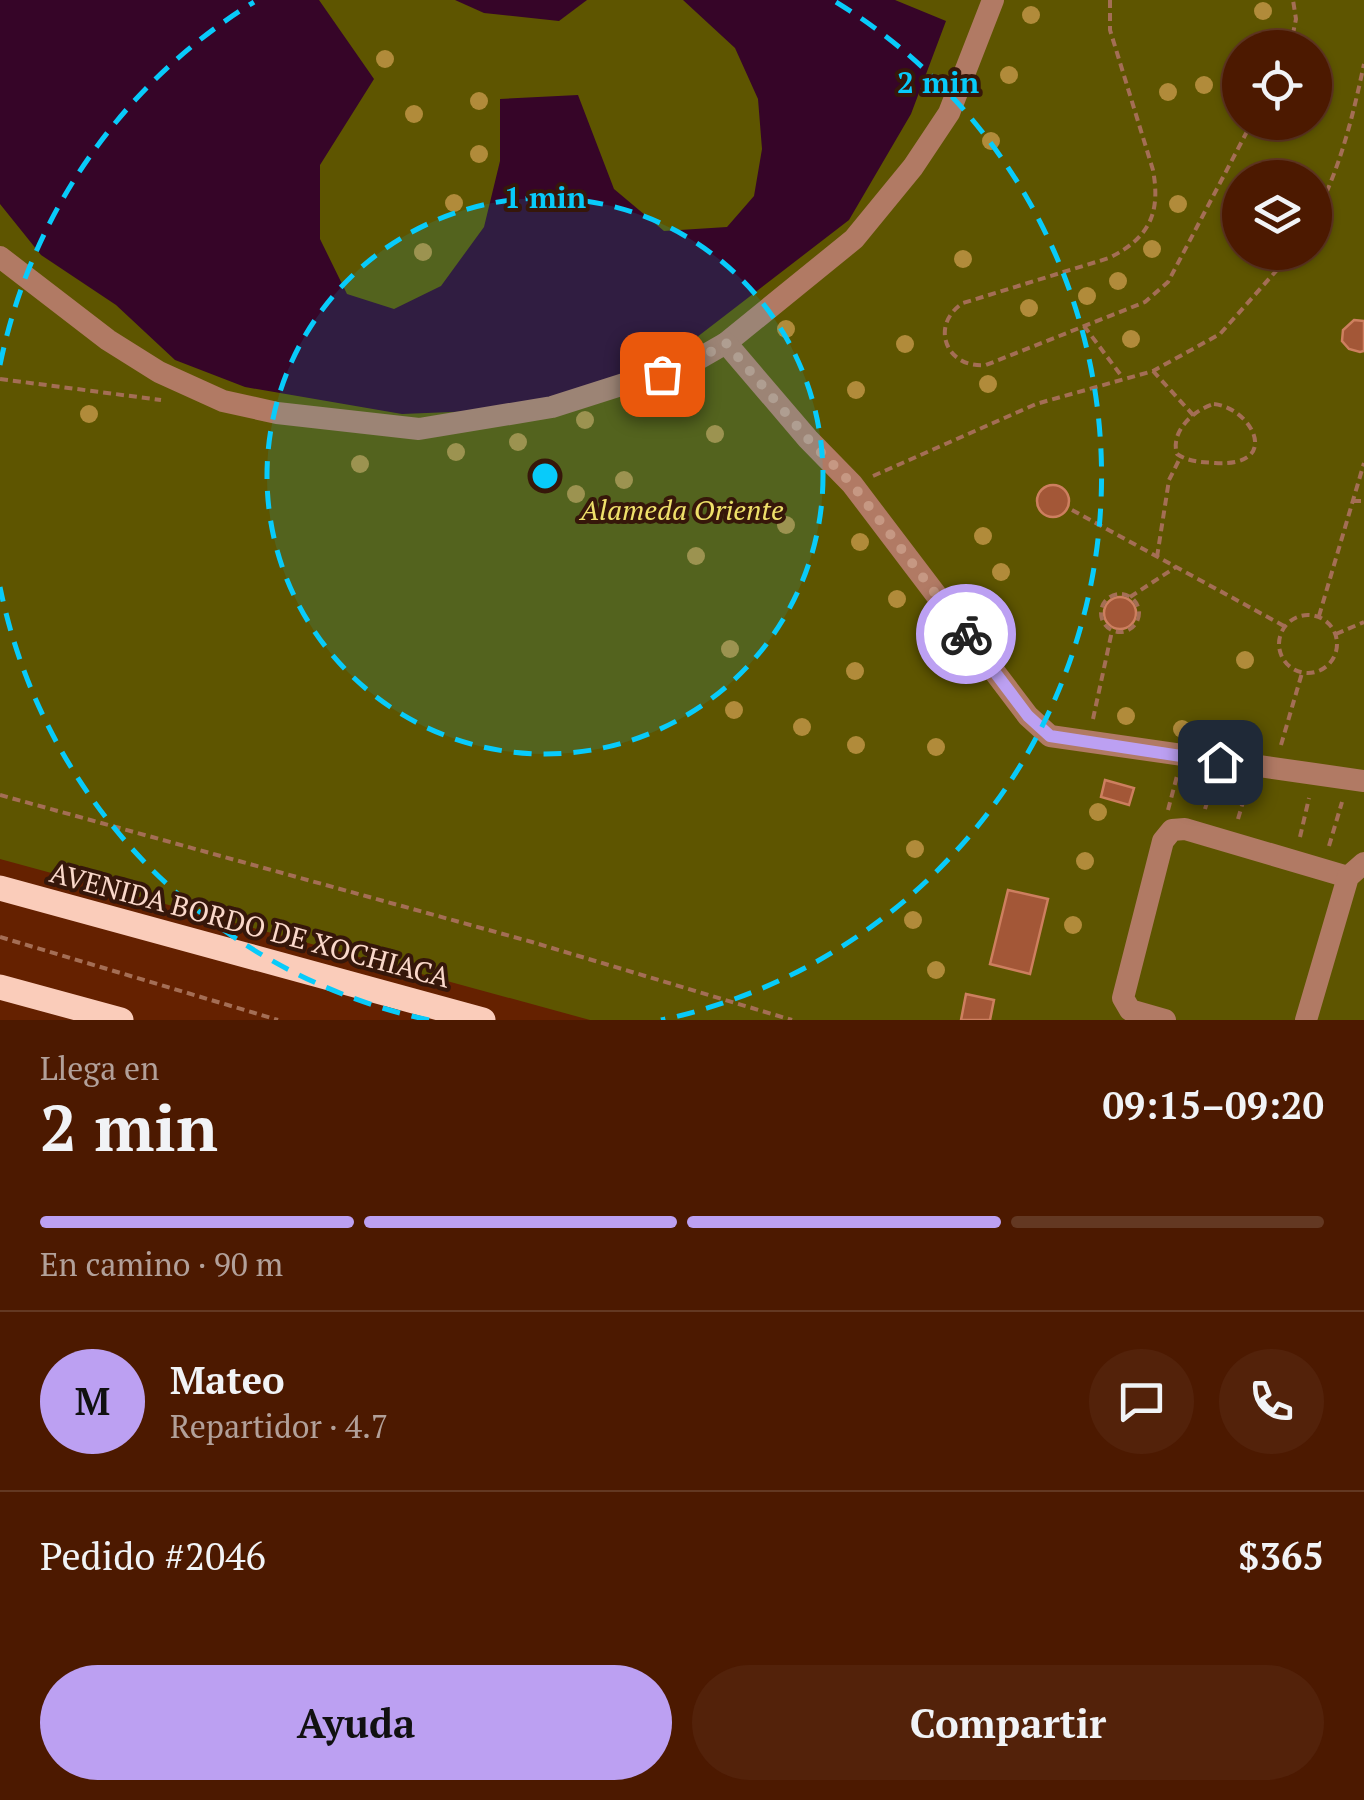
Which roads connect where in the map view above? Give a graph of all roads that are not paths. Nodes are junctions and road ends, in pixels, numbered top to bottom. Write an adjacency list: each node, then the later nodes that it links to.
1 (993, 0): 3 (lane)
2 (0, 257): 3 (lane)
3 (726, 343): 4 (lane)
4 (1357, 780)
5 (1356, 870): 10 (lane); 11 (lane)
6 (0, 888): 9 (main road, AVENIDA BORDO DE XOCHIACA)
7 (0, 987): 8 (main road)
8 (121, 1020)
9 (483, 1020)
10 (1165, 1020)
11 (1306, 1020)

